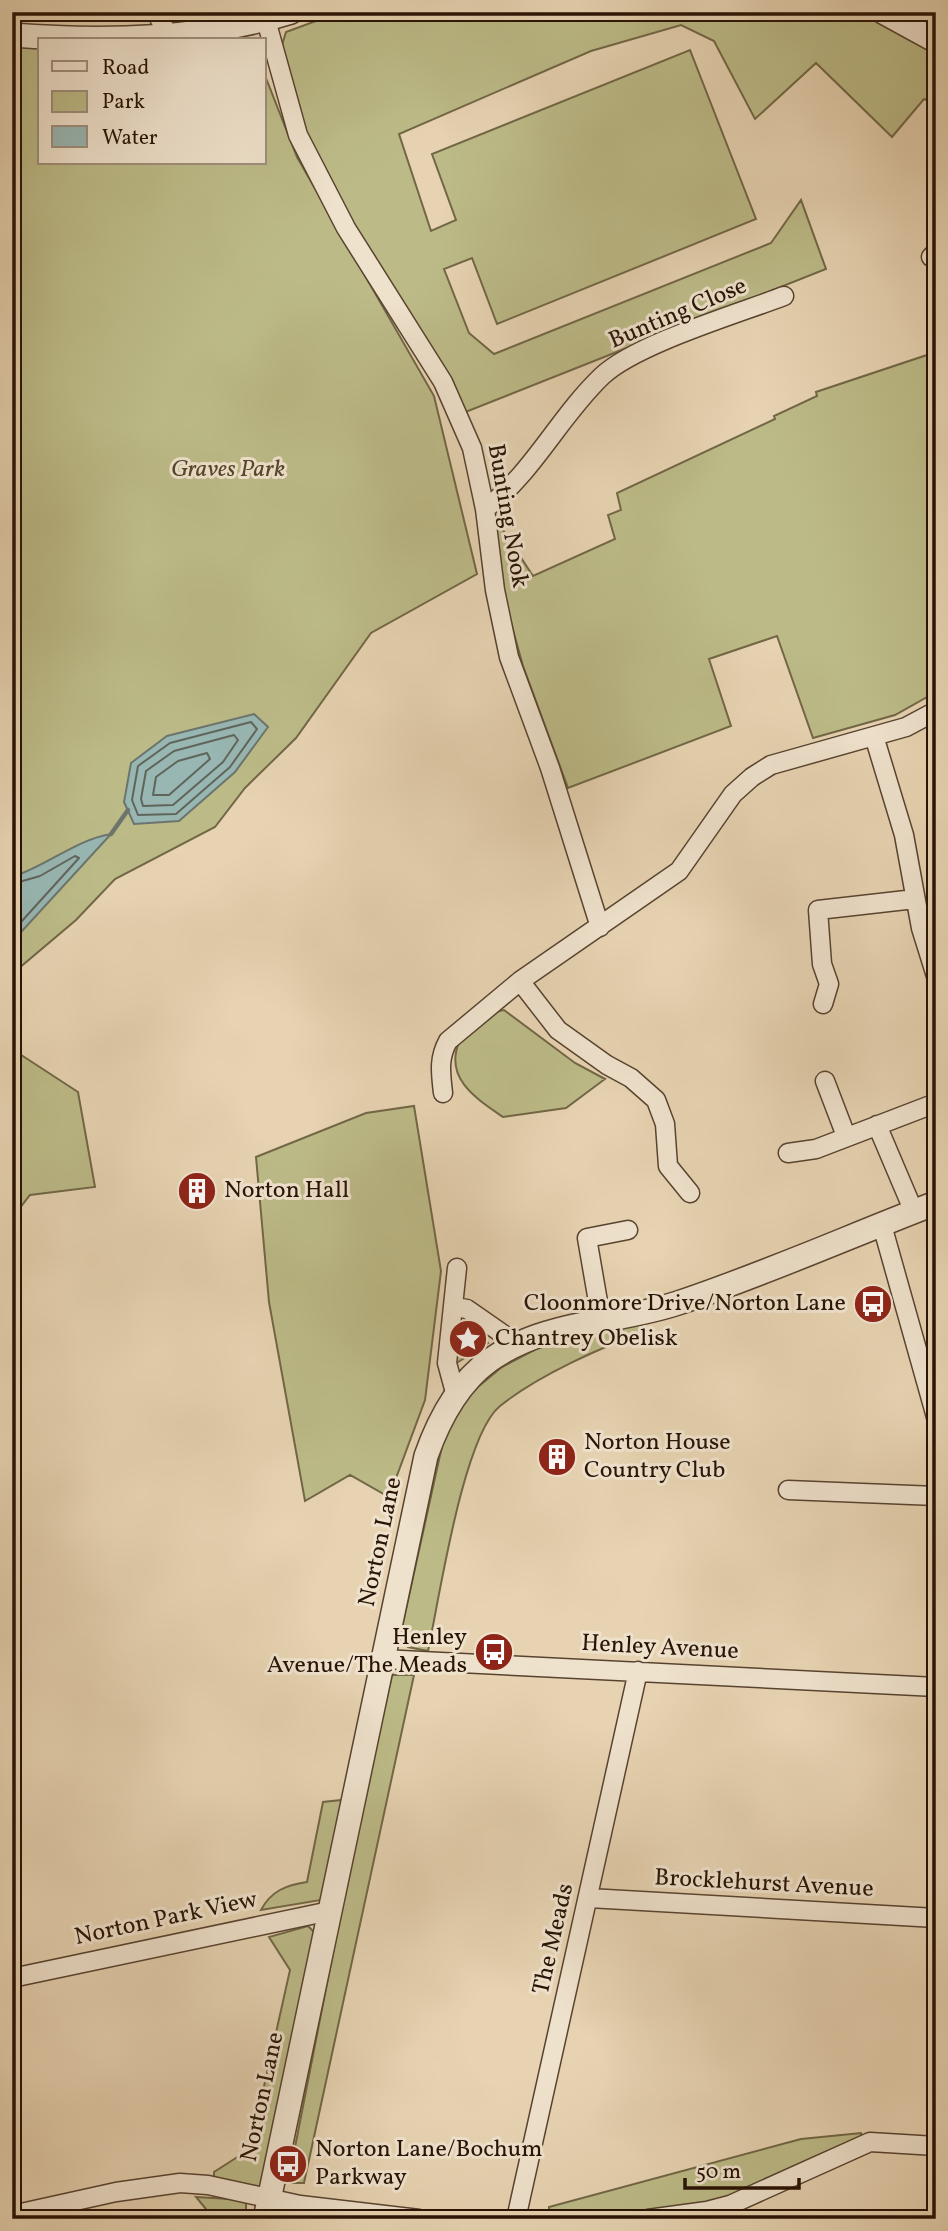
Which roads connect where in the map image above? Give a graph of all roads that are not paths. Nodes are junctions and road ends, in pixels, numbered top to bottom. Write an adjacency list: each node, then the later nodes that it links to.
1 (156, 12): 6 (street)
2 (291, 12): 4 (street)
3 (883, 12): 7 (street)
4 (265, 20): 6 (street); 9 (street, Bunting Nook)
5 (12, 35): 6 (street)
6 (168, 35)
7 (936, 41)
8 (783, 296): 9 (street, Bunting Close)
9 (485, 509): 13 (street, Bunting Nook)
10 (936, 711): 11 (street)
11 (874, 736): 12 (street); 13 (street)
12 (915, 900): 14 (street); 16 (street)
13 (600, 927): 15 (street)
14 (935, 966)
15 (520, 981): 18 (street); 23 (street)
16 (823, 1004)
17 (825, 1081): 21 (street)
18 (443, 1093)
19 (936, 1103): 20 (street)
20 (877, 1125): 21 (street); 25 (street)
21 (846, 1136): 22 (street)
22 (788, 1153)
23 (690, 1193)
24 (936, 1203): 25 (street, Norton Lane)
25 (914, 1212): 26 (street, Norton Lane)
26 (882, 1225): 30 (street, Norton Lane); 33 (street)
27 (628, 1230): 30 (street)
28 (457, 1268): 29 (street)
29 (454, 1307): 31 (street); 32 (street)
30 (601, 1319): 31 (street, Norton Lane)
31 (517, 1344): 32 (street, Norton Lane)
32 (456, 1396): 36 (street, Norton Lane)
33 (936, 1417)
34 (788, 1490): 35 (street)
35 (936, 1496)
36 (382, 1659): 37 (street, Henley Avenue); 40 (street, Norton Lane)
37 (638, 1671): 38 (street, Henley Avenue); 39 (street, The Meads)
38 (936, 1687)
39 (589, 1898): 41 (street, Brocklehurst Avenue); 47 (street, The Meads)
40 (330, 1911): 42 (street, Norton Park View); 44 (street, Norton Lane)
41 (936, 1918)
42 (12, 1978)
43 (936, 2146): 48 (street)
44 (266, 2209): 45 (street); 46 (street)
45 (12, 2215)
46 (419, 2219)
47 (516, 2219)
48 (648, 2219)

